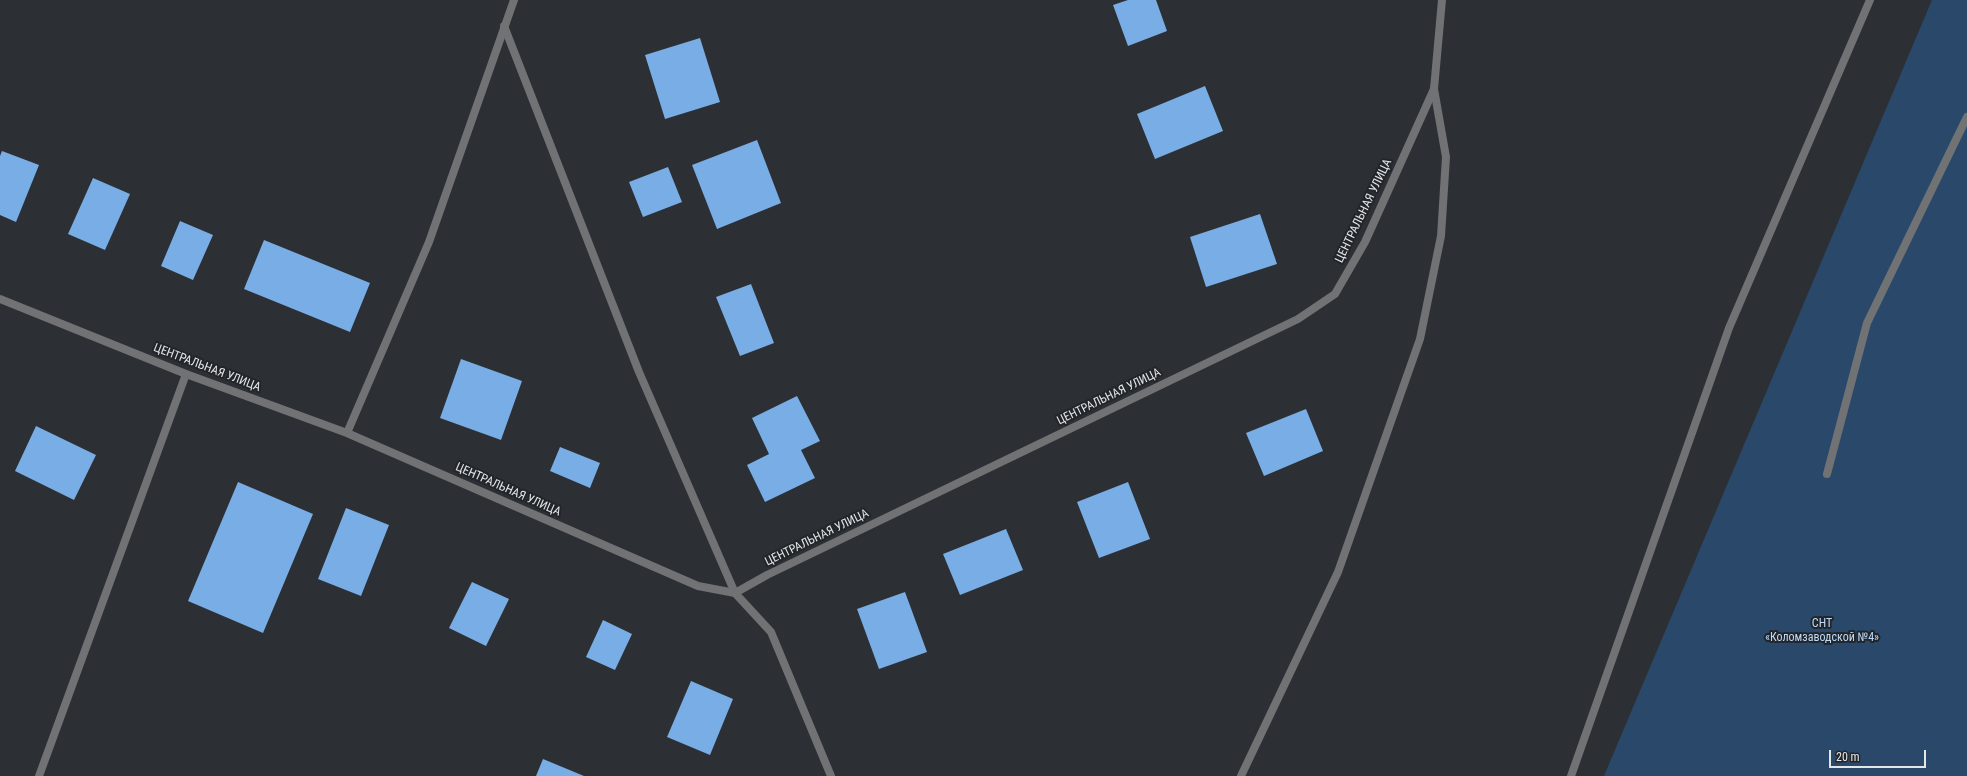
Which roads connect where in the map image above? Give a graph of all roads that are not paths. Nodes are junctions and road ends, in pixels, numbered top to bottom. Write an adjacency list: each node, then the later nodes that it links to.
1 (514, 0): 4 (street)
2 (1442, 0): 5 (street, ЦЕНТРАЛЬНАЯ УЛИЦА)
3 (1870, 0): 15 (street)
4 (504, 26): 9 (street); 11 (street)
5 (1434, 89): 11 (street, ЦЕНТРАЛЬНАЯ УЛИЦА); 14 (street)
6 (1967, 117): 10 (street)
7 (0, 299): 8 (street, ЦЕНТРАЛЬНАЯ УЛИЦА)
8 (186, 374): 9 (street, ЦЕНТРАЛЬНАЯ УЛИЦА); 12 (street)
9 (347, 432): 11 (street, ЦЕНТРАЛЬНАЯ УЛИЦА)
10 (1827, 474)
11 (735, 593): 13 (street)
12 (39, 776)
13 (830, 776)
14 (1241, 776)
15 (1571, 776)

